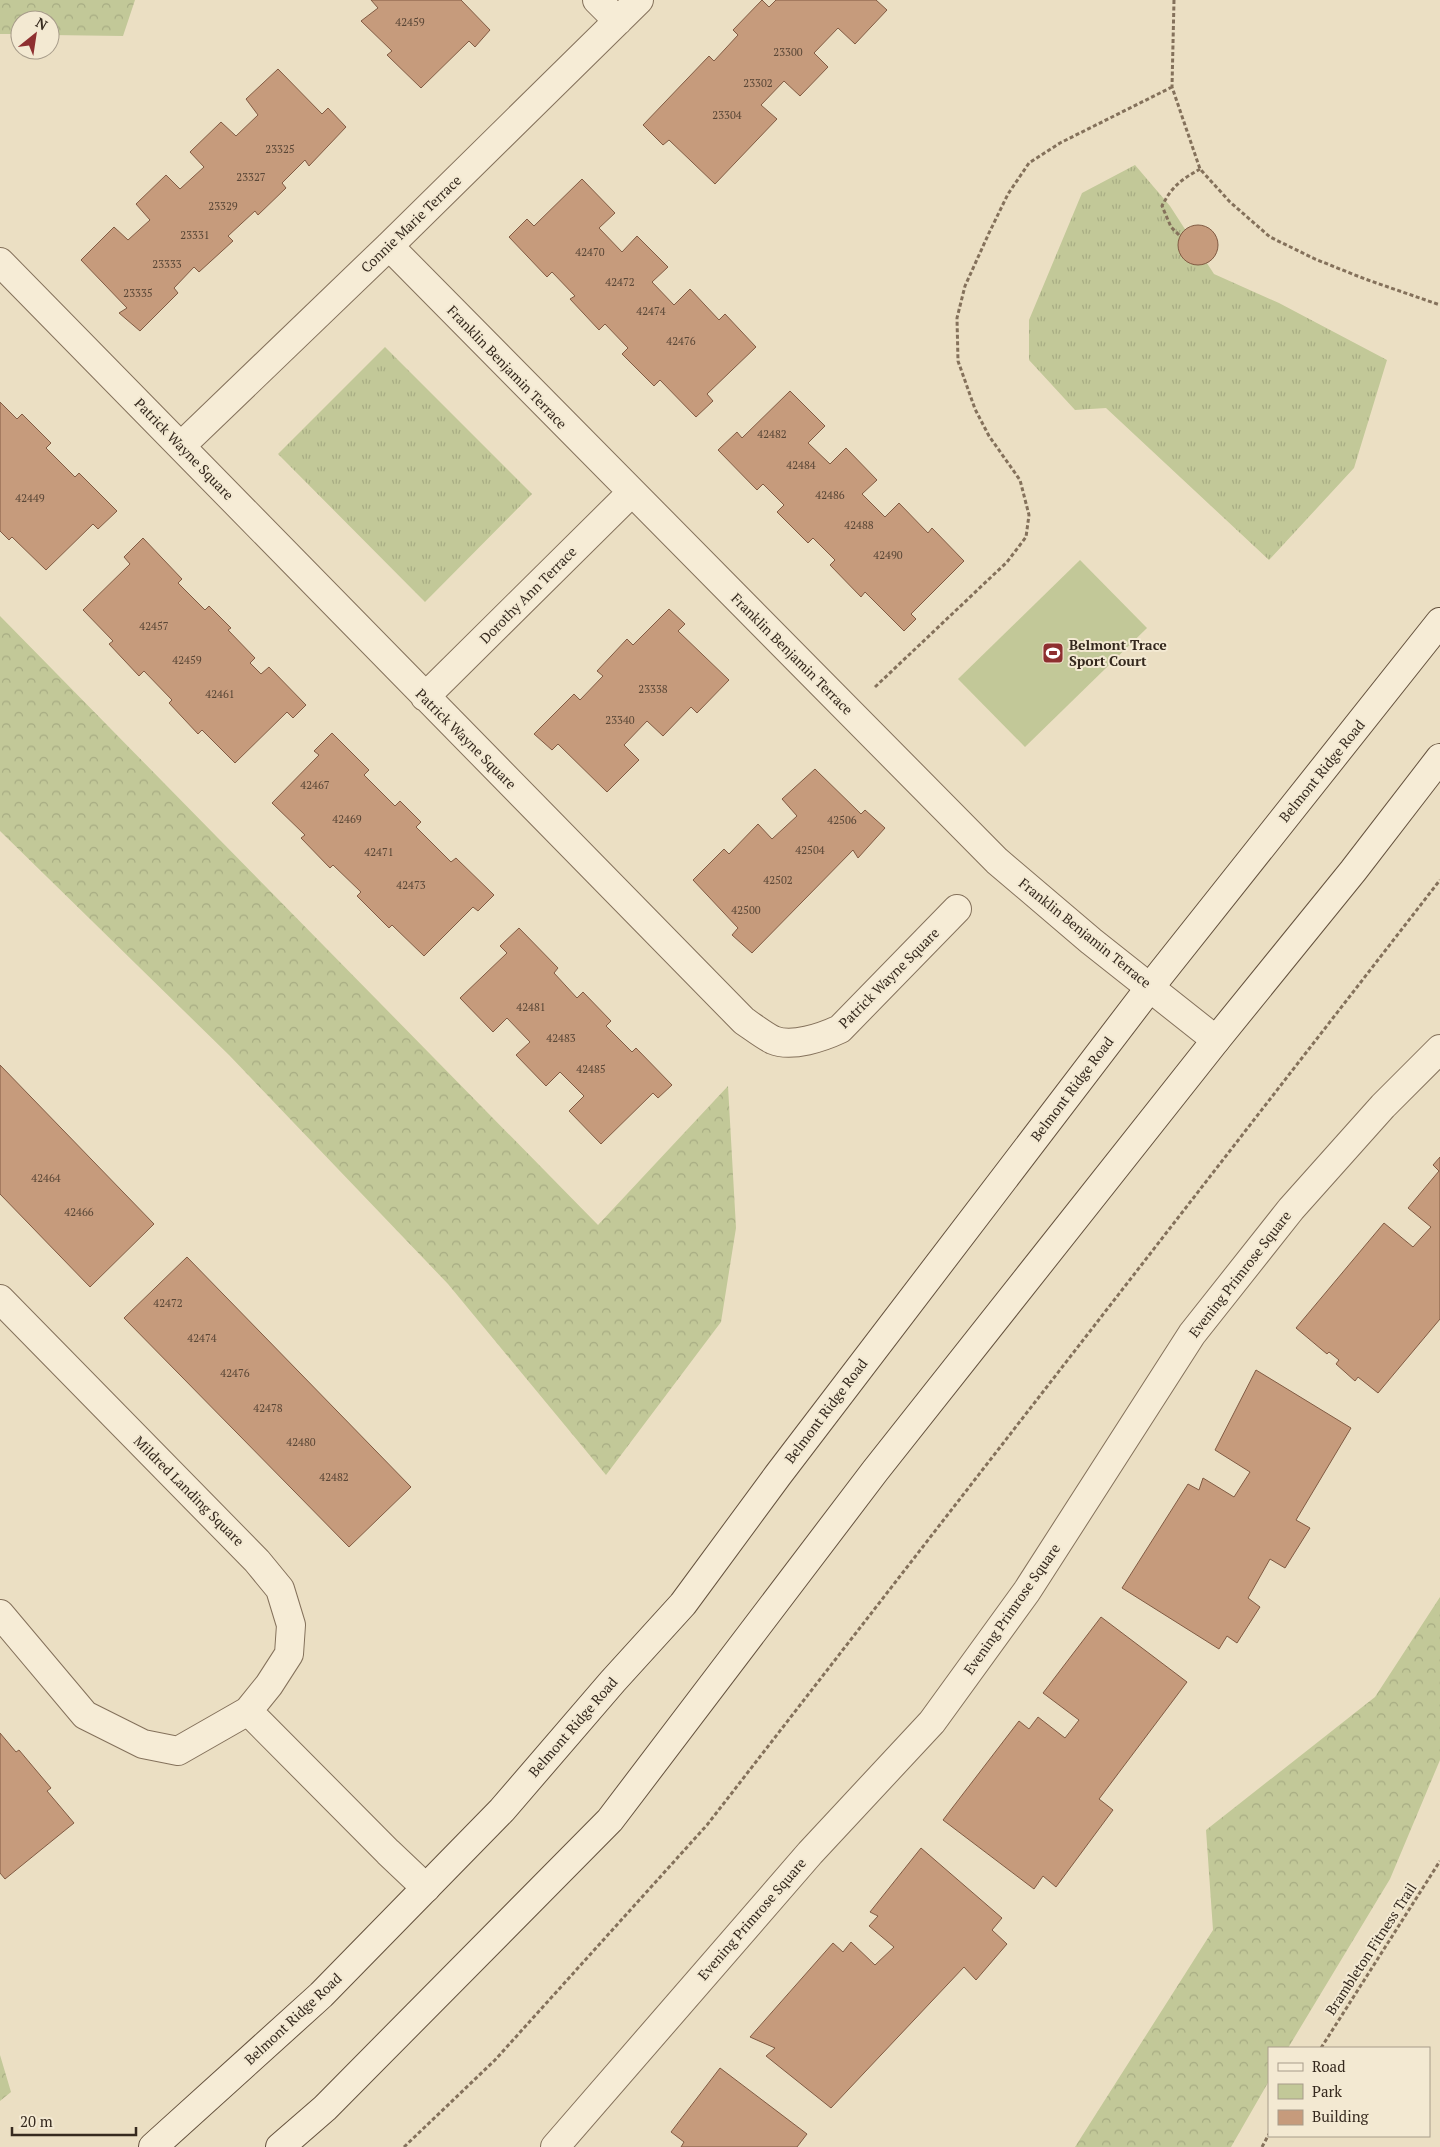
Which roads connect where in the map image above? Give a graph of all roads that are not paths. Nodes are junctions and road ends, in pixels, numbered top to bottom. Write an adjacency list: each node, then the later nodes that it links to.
1 (597, 0): 3 (street)
2 (638, 0): 3 (street, Connie Marie Terrace)
3 (618, 21): 4 (street, Connie Marie Terrace)
4 (389, 246): 6 (street, Connie Marie Terrace); 7 (street, Franklin Benjamin Terrace)
5 (0, 262): 6 (street, Patrick Wayne Square)
6 (181, 446): 9 (street, Patrick Wayne Square)
7 (631, 493): 9 (street, Dorothy Ann Terrace); 12 (street, Franklin Benjamin Terrace)
8 (1440, 622): 12 (street, Belmont Ridge Road)
9 (425, 697): 11 (street, Patrick Wayne Square)
10 (1440, 758): 13 (street)
11 (957, 909)
12 (1150, 986): 13 (street, Franklin Benjamin Terrace); 18 (street, Belmont Ridge Road)
13 (1216, 1040): 20 (street)
14 (1440, 1049): 21 (street, Evening Primrose Square)
15 (0, 1299): 17 (street, Mildred Landing Square)
16 (0, 1614): 17 (street, Mildred Landing Square)
17 (248, 1711): 18 (street)
18 (426, 1888): 19 (street, Belmont Ridge Road)
19 (153, 2147)
20 (280, 2147)
21 (555, 2147)

